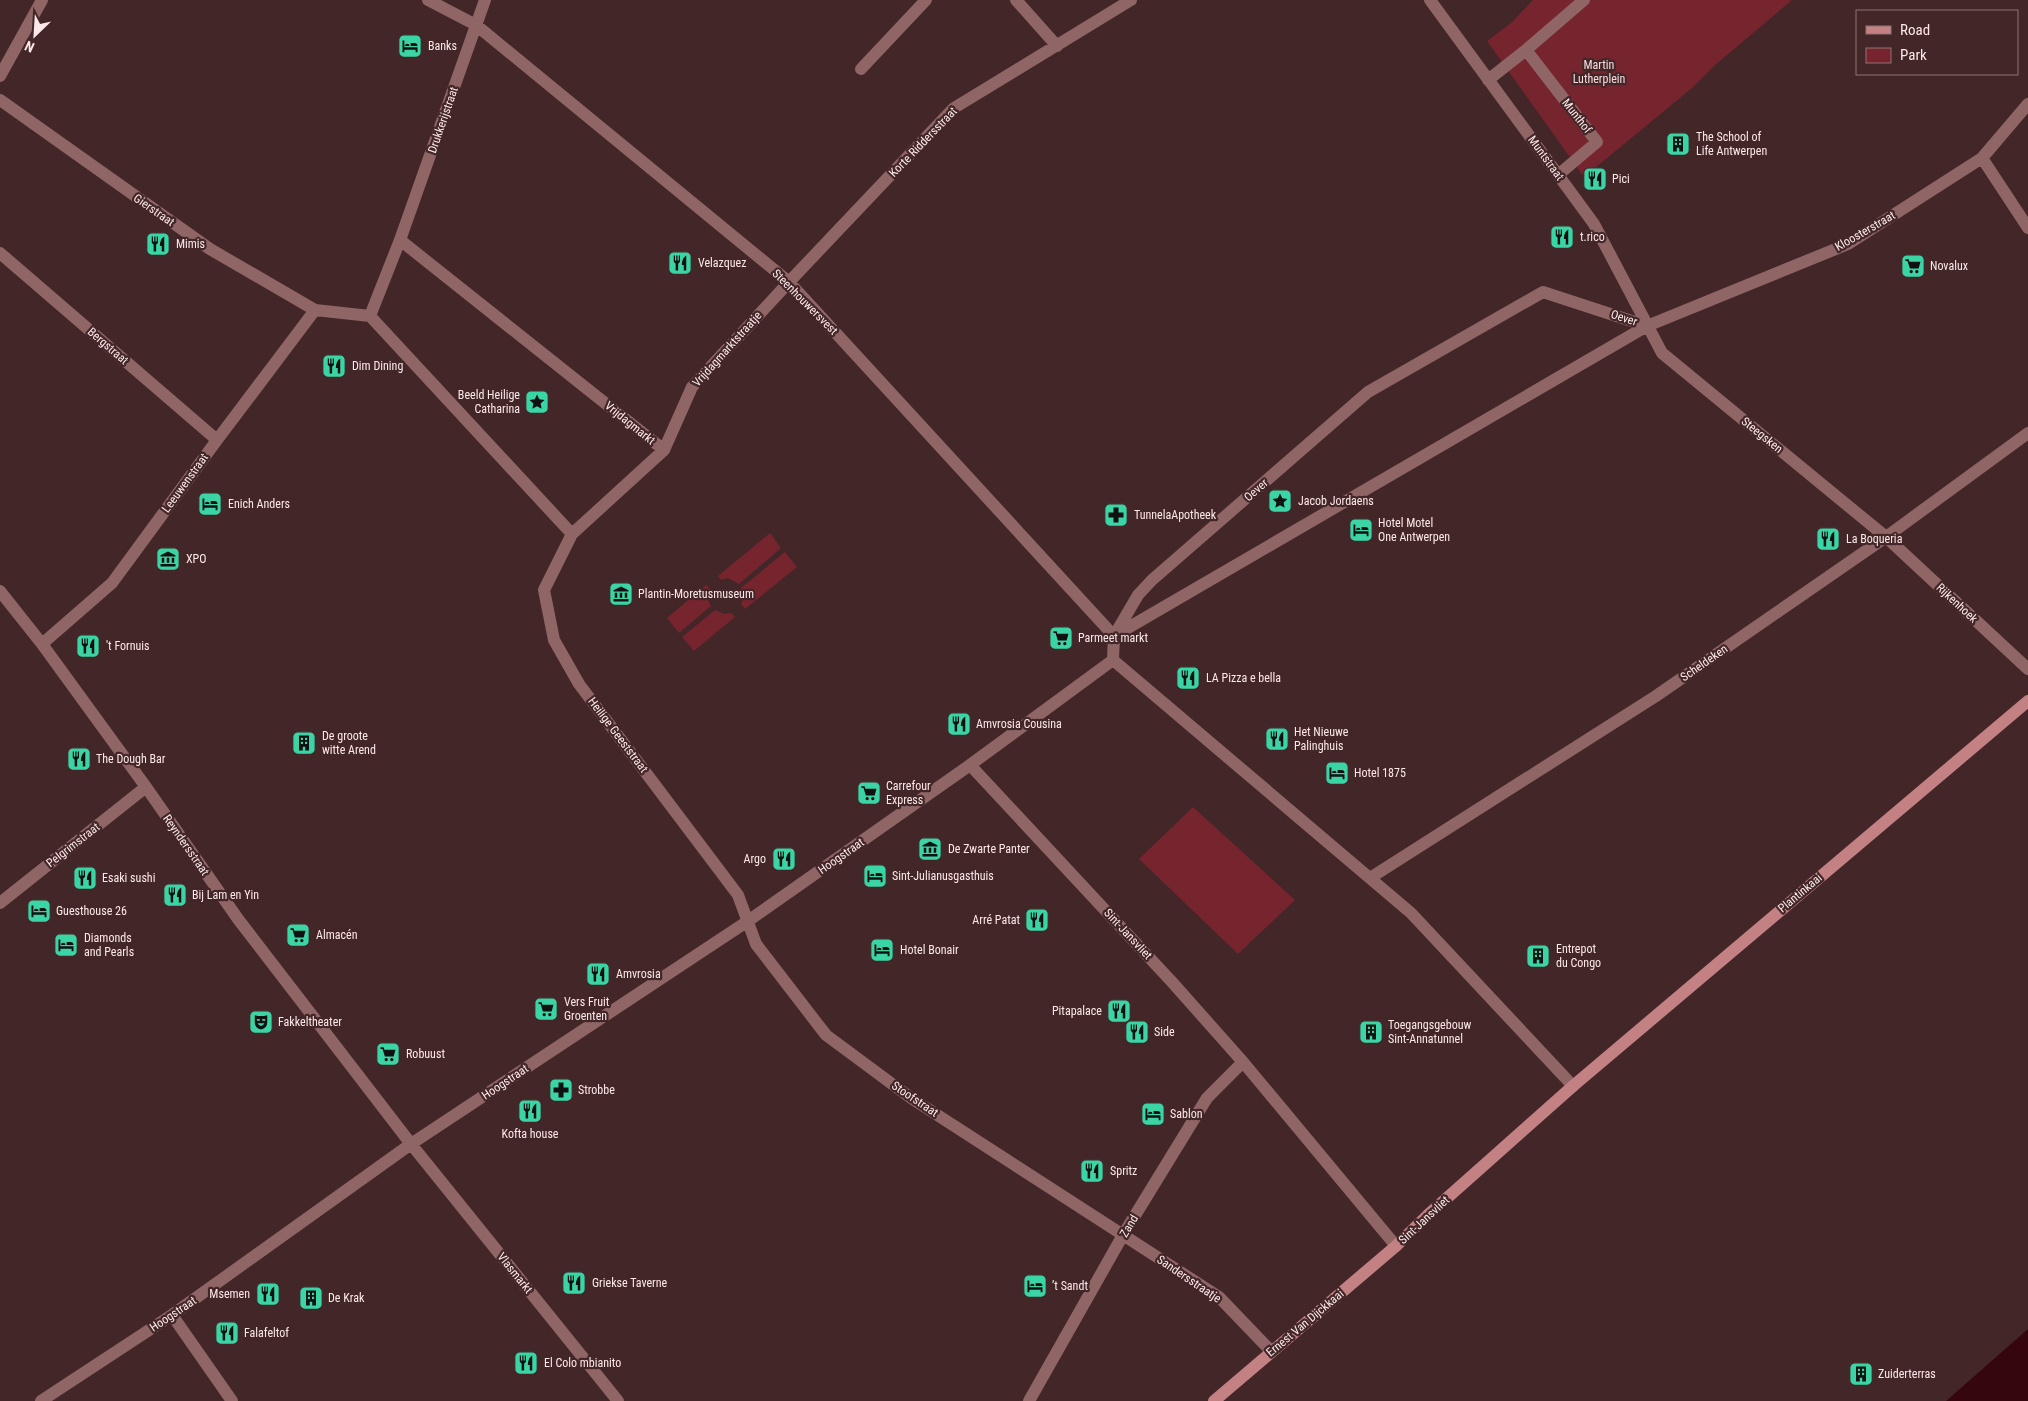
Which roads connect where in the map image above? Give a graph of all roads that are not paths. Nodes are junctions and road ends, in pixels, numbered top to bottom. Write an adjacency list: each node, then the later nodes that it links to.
1 (42, 0): 13 (street)
2 (428, 0): 9 (street, Steenhouwersvest)
3 (485, 0): 9 (street, Drukkerijstraat)
4 (926, 0): 12 (street)
5 (1016, 0): 10 (street)
6 (1131, 0): 10 (street, Korte Riddersstraat)
7 (1430, 0): 14 (street, Muntstraat)
8 (1584, 0): 11 (street)
9 (476, 25): 20 (street, Drukkerijstraat); 22 (street, Steenhouwersvest)
10 (1057, 46): 22 (street, Korte Riddersstraat)
11 (1526, 50): 14 (street); 18 (street, Munthof)
12 (861, 69)
13 (0, 76)
14 (1488, 80): 18 (street, Muntstraat)
15 (0, 100): 23 (street, Gierstraat)
16 (2028, 104): 17 (street, Kloosterstraat)
17 (1982, 158): 19 (street); 25 (street, Kloosterstraat)
18 (1558, 175): 25 (street, Muntstraat)
19 (2028, 228)
20 (400, 240): 24 (street); 28 (street, Vrijdagmarkt)
21 (0, 253): 27 (street, Bergstraat)
22 (788, 282): 28 (street, Vrijdagmarktstraatje); 32 (street, Steenhouwersvest)
23 (315, 310): 24 (street); 27 (street, Leeuwenstraat)
24 (370, 316): 29 (street)
25 (1647, 326): 30 (street, Steegsken); 32 (street, Oever); 32 (street, Oever)
26 (2028, 433): 30 (street, Scheldeken)
27 (216, 440): 33 (street, Leeuwenstraat)
28 (664, 450): 29 (street, Vrijdagmarkt)
29 (572, 534): 41 (street, Heilige Geeststraat)
30 (1886, 537): 35 (street, Rijkenhoek); 39 (street, Scheldeken)
31 (0, 591): 33 (street, Reyndersstraat)
32 (1114, 636): 34 (street)
33 (42, 644): 38 (street, Reyndersstraat)
34 (1113, 660): 37 (street); 39 (street)
35 (2028, 669)
36 (2028, 701): 43 (street, Plantinkaai)
37 (970, 764): 41 (street, Hoogstraat); 42 (street, Sint-Jansvliet)
38 (146, 787): 40 (street, Pelgrimstraat); 44 (street, Reyndersstraat)
39 (1370, 878): 43 (street)
40 (0, 903)
41 (748, 921): 44 (street, Hoogstraat); 45 (street, Stoofstraat)
42 (1243, 1062): 45 (street, Zand); 46 (street, Sint-Jansvliet)
43 (1573, 1086): 46 (street, Sint-Jansvliet)
44 (412, 1144): 47 (street, Hoogstraat); 51 (street, Vlasmarkt)
45 (1123, 1235): 48 (street, Sandersstraatje); 52 (street, Zand)
46 (1396, 1246): 48 (street, Ernest Van Dijckkaai)
47 (172, 1315): 49 (street, Hoogstraat); 50 (street)
48 (1271, 1351): 53 (street, Ernest Van Dijckkaai)
49 (42, 1401)
50 (232, 1401)
51 (618, 1401)
52 (1029, 1401)
53 (1214, 1401)

